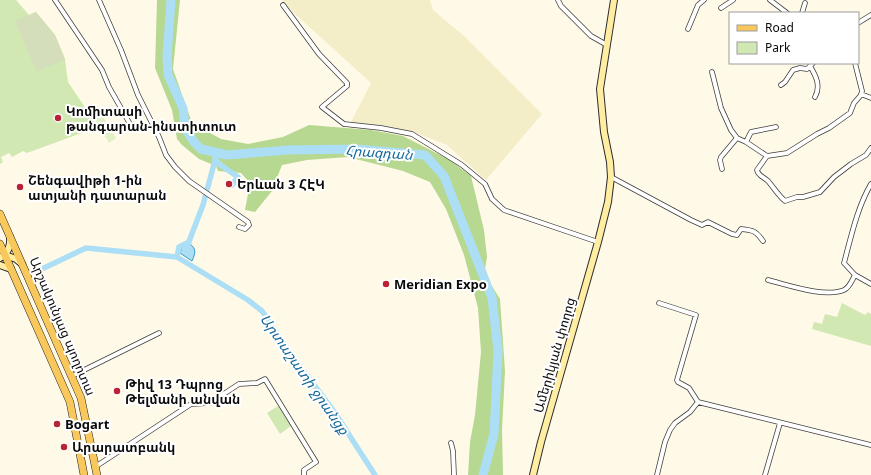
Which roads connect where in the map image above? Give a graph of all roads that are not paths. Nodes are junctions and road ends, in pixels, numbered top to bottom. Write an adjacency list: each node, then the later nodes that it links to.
1 (55, 0): 24 (street)
2 (99, 0): 34 (street)
3 (558, 0): 16 (street)
4 (614, 0): 16 (street, Ամերիկյան փողոց)
5 (704, 0): 15 (street)
6 (733, 0): 10 (street)
7 (770, 0): 11 (street)
8 (805, 3): 12 (street)
9 (282, 5): 37 (street)
10 (721, 8)
11 (786, 12)
12 (802, 12)
13 (871, 15): 14 (street)
14 (859, 22)
15 (688, 29)
16 (607, 45): 31 (street, Ամերիկյան փողոց)
17 (856, 64): 21 (street)
18 (812, 65): 20 (street); 22 (street)
19 (712, 72): 26 (street)
20 (781, 85)
21 (861, 94): 23 (street); 29 (street)
22 (815, 96)
23 (871, 98)
24 (130, 124)
25 (776, 127): 27 (street)
26 (737, 138): 27 (street); 30 (street)
27 (746, 142): 29 (street)
28 (871, 148): 29 (street)
29 (767, 156)
30 (722, 169)
31 (611, 177): 36 (street); 37 (street, Ամերիկյան փողոց)
32 (871, 184): 43 (street)
33 (0, 214): 35 (main road, Արշակունյաց պողոտա)
34 (239, 227)
35 (10, 236): 39 (street); 40 (main road, Արշակունյաց պողոտա)
36 (763, 241)
37 (598, 242): 60 (street, Ամերիկյան փողոց)
38 (0, 244): 39 (main road, Արշակունյաց պողոտա)
39 (2, 256): 40 (street); 42 (main road, Արշակունյաց պողոտա)
40 (22, 264): 48 (main road, Արշակունյաց պողոտա)
41 (0, 265): 42 (street)
42 (11, 269): 50 (main road, Արշակունյաց պողոտա)
43 (855, 275): 44 (street); 45 (street)
44 (768, 280)
45 (871, 284)
46 (659, 303): 51 (street)
47 (159, 332): 48 (street)
48 (72, 376): 49 (main road, Արշակունյաց պողոտա)
49 (81, 398): 50 (main road); 55 (main road, Արշակունյաց պողոտա)
50 (70, 402): 56 (main road, Արշակունյաց պողոտա)
51 (698, 402): 52 (street); 61 (street)
52 (780, 423): 54 (street); 62 (street)
53 (451, 443): 59 (street)
54 (871, 445)
55 (95, 467): 57 (main road, Արշակունյաց պողոտա); 58 (street)
56 (84, 475)
57 (97, 475)
58 (304, 475)
59 (454, 475)
60 (533, 475)
61 (657, 475)
62 (765, 475)

